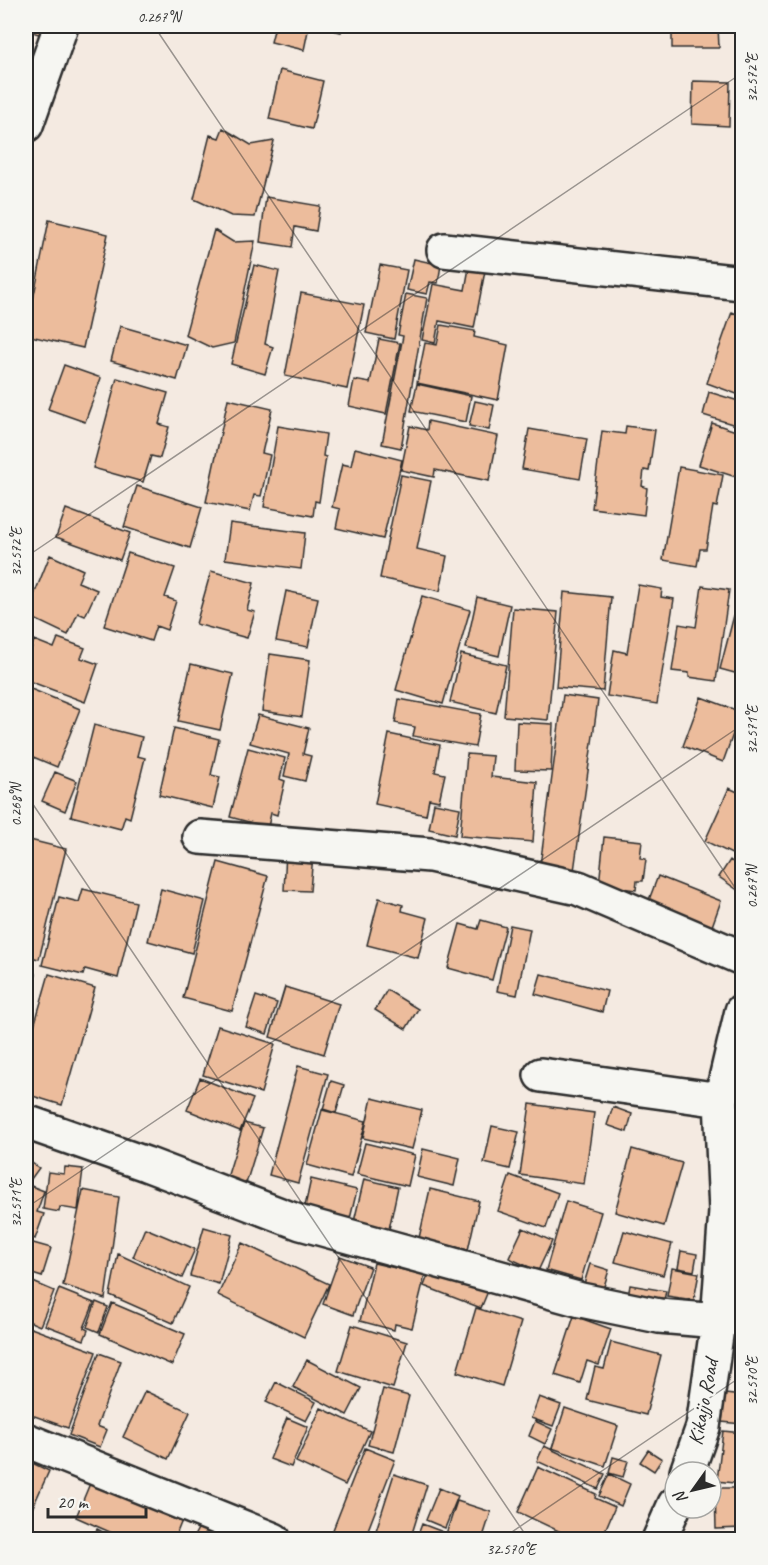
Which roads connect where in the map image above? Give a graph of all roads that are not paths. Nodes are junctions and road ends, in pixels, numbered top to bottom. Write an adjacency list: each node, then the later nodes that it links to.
1 (61, 26): 2 (street)
2 (26, 125)
3 (444, 250): 4 (street)
4 (742, 283)
5 (200, 837): 6 (street)
6 (742, 958)
7 (742, 1011): 9 (street, Kikajjo Road)
8 (541, 1075): 9 (street)
9 (721, 1100): 11 (street, Kikajjo Road)
10 (26, 1122): 11 (street)
11 (730, 1319): 13 (street, Kikajjo Road)
12 (26, 1440): 15 (street)
13 (691, 1460)
14 (668, 1520): 16 (street)
15 (274, 1539)
16 (659, 1539)

